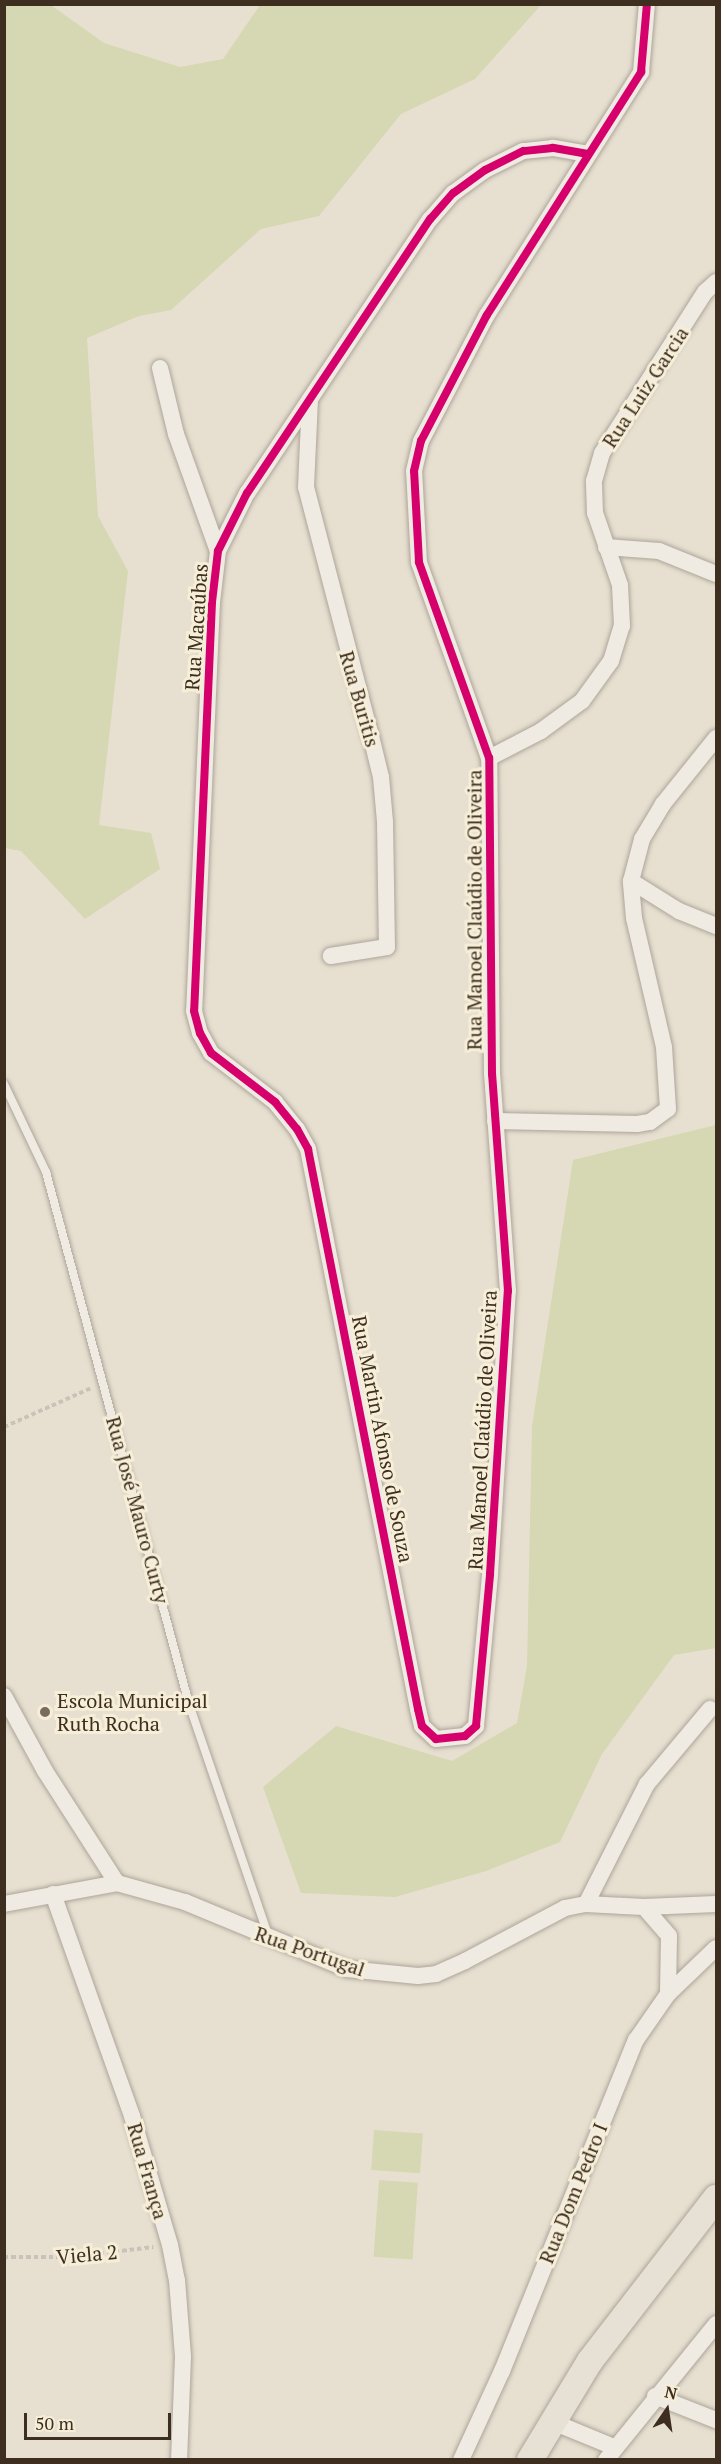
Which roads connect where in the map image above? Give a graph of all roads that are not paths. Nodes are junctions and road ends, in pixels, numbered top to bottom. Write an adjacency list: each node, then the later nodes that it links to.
1 (647, 4): 2 (street, Rua Manoel Claúdio de Oliveira)
2 (588, 154): 5 (street, Rua Macaúbas); 10 (street, Rua Manoel Claúdio de Oliveira)
3 (717, 282): 6 (street, Rua Luiz Garcia)
4 (160, 368): 7 (street)
5 (310, 398): 7 (street, Rua Macaúbas); 13 (street, Rua Buritis)
6 (606, 547): 8 (street); 10 (street, Rua Luiz Garcia)
7 (218, 551): 16 (street, Rua Macaúbas)
8 (717, 574)
9 (717, 738): 11 (street)
10 (489, 758): 15 (street, Rua Manoel Claúdio de Oliveira)
11 (631, 881): 12 (street); 15 (street)
12 (717, 926)
13 (331, 956)
14 (4, 1083): 26 (lane, Rua José Mauro Curty)
15 (495, 1121): 19 (street, Rua Manoel Claúdio de Oliveira)
16 (297, 1129): 19 (street, Rua Martin Afonso de Souza)
17 (4, 1696): 20 (street)
18 (710, 1709): 23 (street)
19 (448, 1740)
20 (117, 1883): 21 (street, Rua Portugal); 26 (street, Rua Portugal)
21 (53, 1894): 22 (street, Rua Portugal); 35 (street, Rua França)
22 (4, 1904)
23 (586, 1904): 25 (street, Rua Portugal); 26 (street, Rua Portugal)
24 (717, 1904): 25 (street, Rua Portugal)
25 (644, 1907): 28 (street)
26 (269, 1938)
27 (717, 1948): 28 (street, Rua Dom Pedro I)
28 (668, 1995): 36 (street, Rua Dom Pedro I)
29 (717, 2198): 33 (main road)
30 (717, 2324): 31 (street)
31 (655, 2396): 32 (street); 34 (street)
32 (717, 2420)
33 (553, 2422): 34 (street); 37 (main road)
34 (610, 2453)
35 (179, 2460)
36 (461, 2460)
37 (530, 2460)

